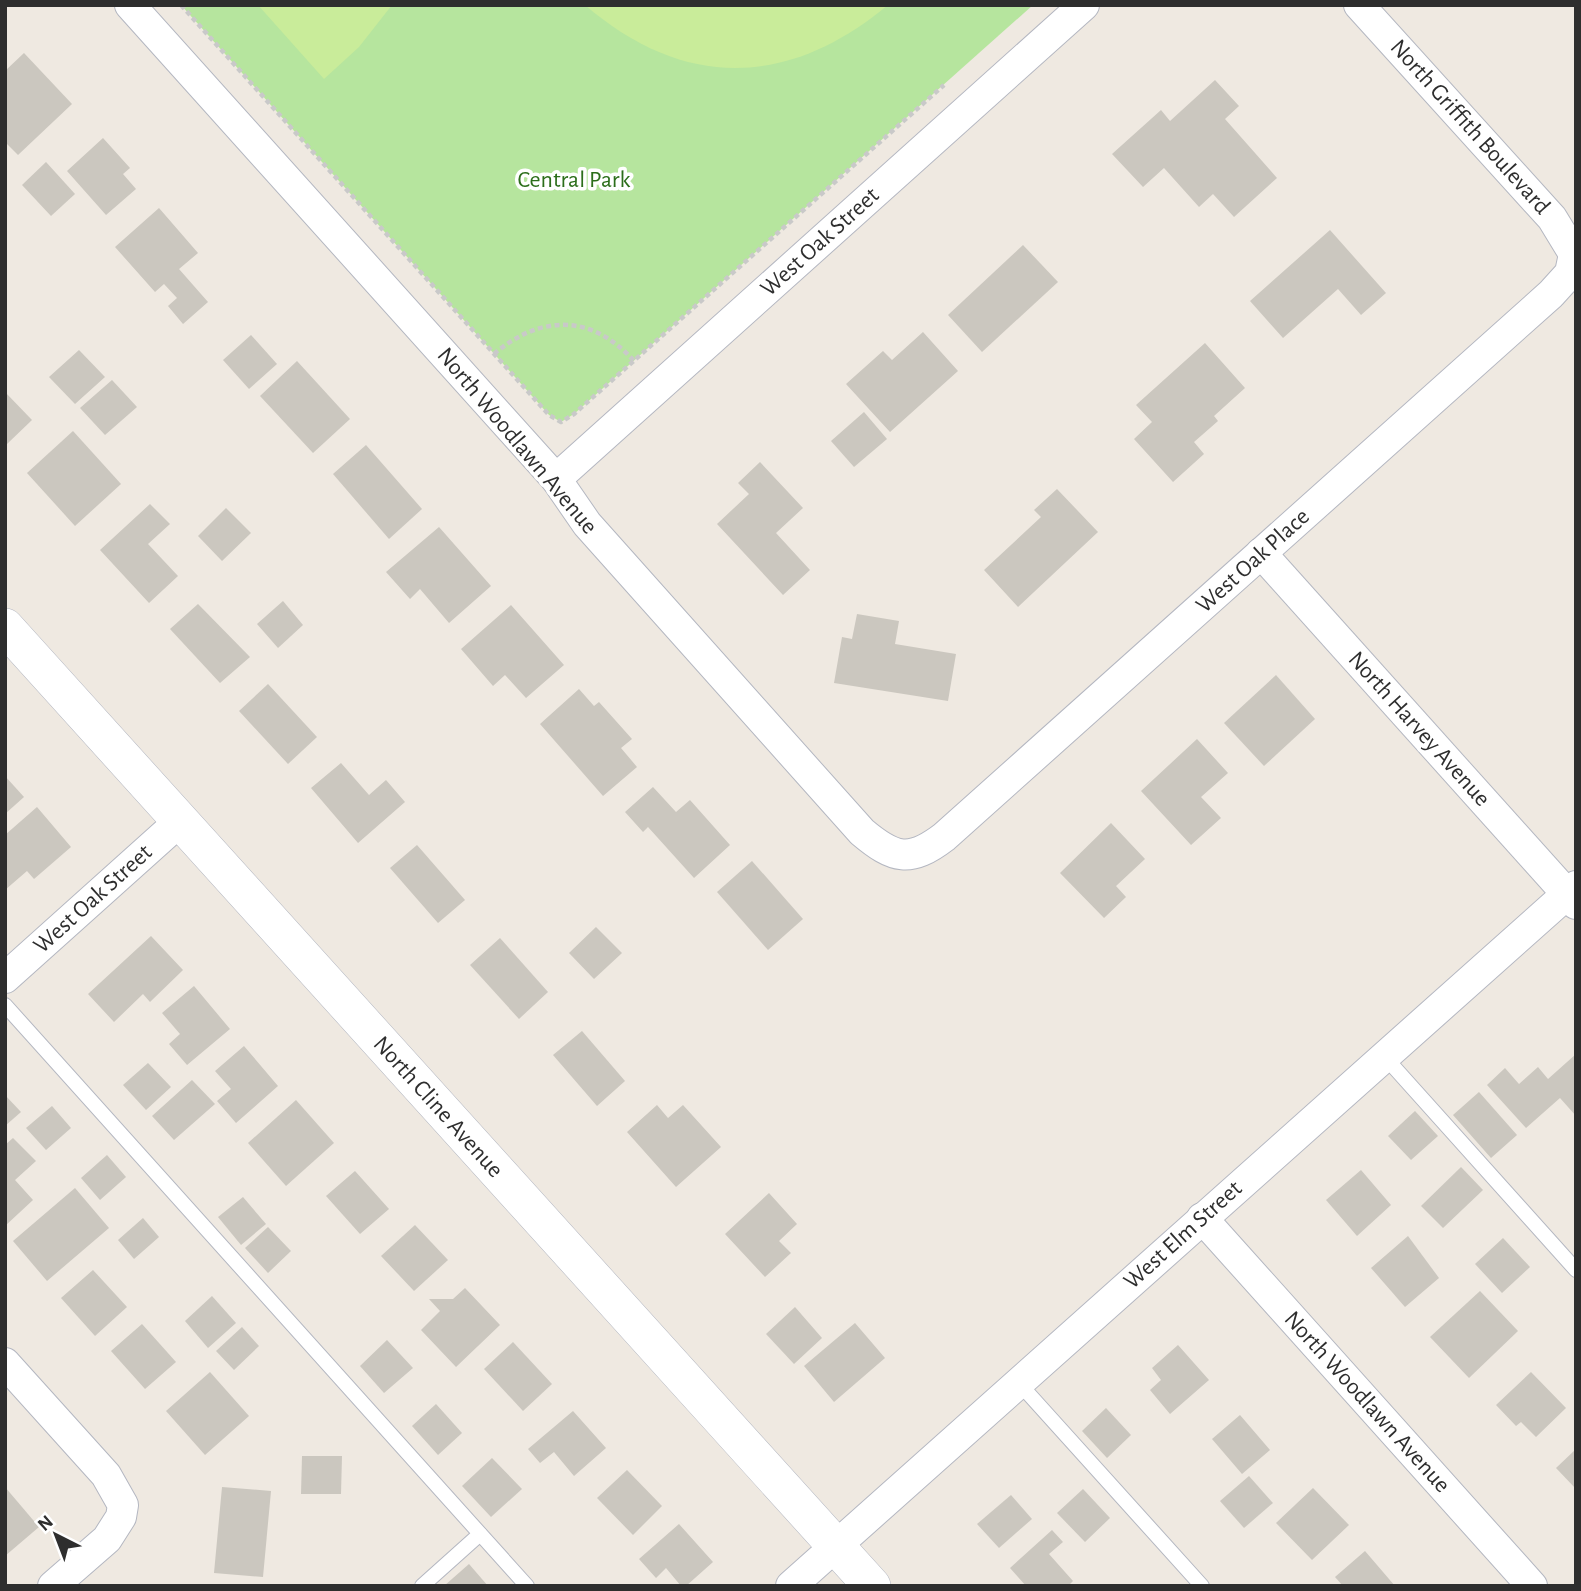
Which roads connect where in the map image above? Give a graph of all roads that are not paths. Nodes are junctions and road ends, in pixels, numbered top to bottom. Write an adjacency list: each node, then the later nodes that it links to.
1 (131, 5): 5 (street, North Woodlawn Avenue)
2 (1084, 5): 5 (street, West Oak Street)
3 (1359, 5): 4 (street, North Griffith Boulevard)
4 (1574, 254): 6 (street, West Oak Place)
5 (556, 479): 9 (street, North Woodlawn Avenue)
6 (1261, 553): 9 (street, West Oak Place); 10 (street, North Harvey Avenue)
7 (5, 627): 8 (street, North Cline Avenue)
8 (180, 821): 11 (street, West Oak Street); 19 (street, North Cline Avenue)
9 (915, 855)
10 (1573, 895): 13 (street, West Elm Street)
11 (5, 978)
12 (5, 1005): 18 (lane)
13 (1384, 1056): 14 (street, West Elm Street); 15 (lane)
14 (1202, 1218): 17 (street, West Elm Street); 26 (street, North Woodlawn Avenue)
15 (1576, 1270)
16 (5, 1363): 20 (street)
17 (1018, 1382): 19 (street, West Elm Street); 25 (lane)
18 (480, 1534): 21 (lane); 22 (lane)
19 (836, 1546): 23 (street, West Elm Street); 24 (street, North Cline Avenue)
20 (53, 1586)
21 (422, 1586)
22 (527, 1586)
23 (791, 1586)
24 (872, 1586)
25 (1202, 1586)
26 (1532, 1586)

